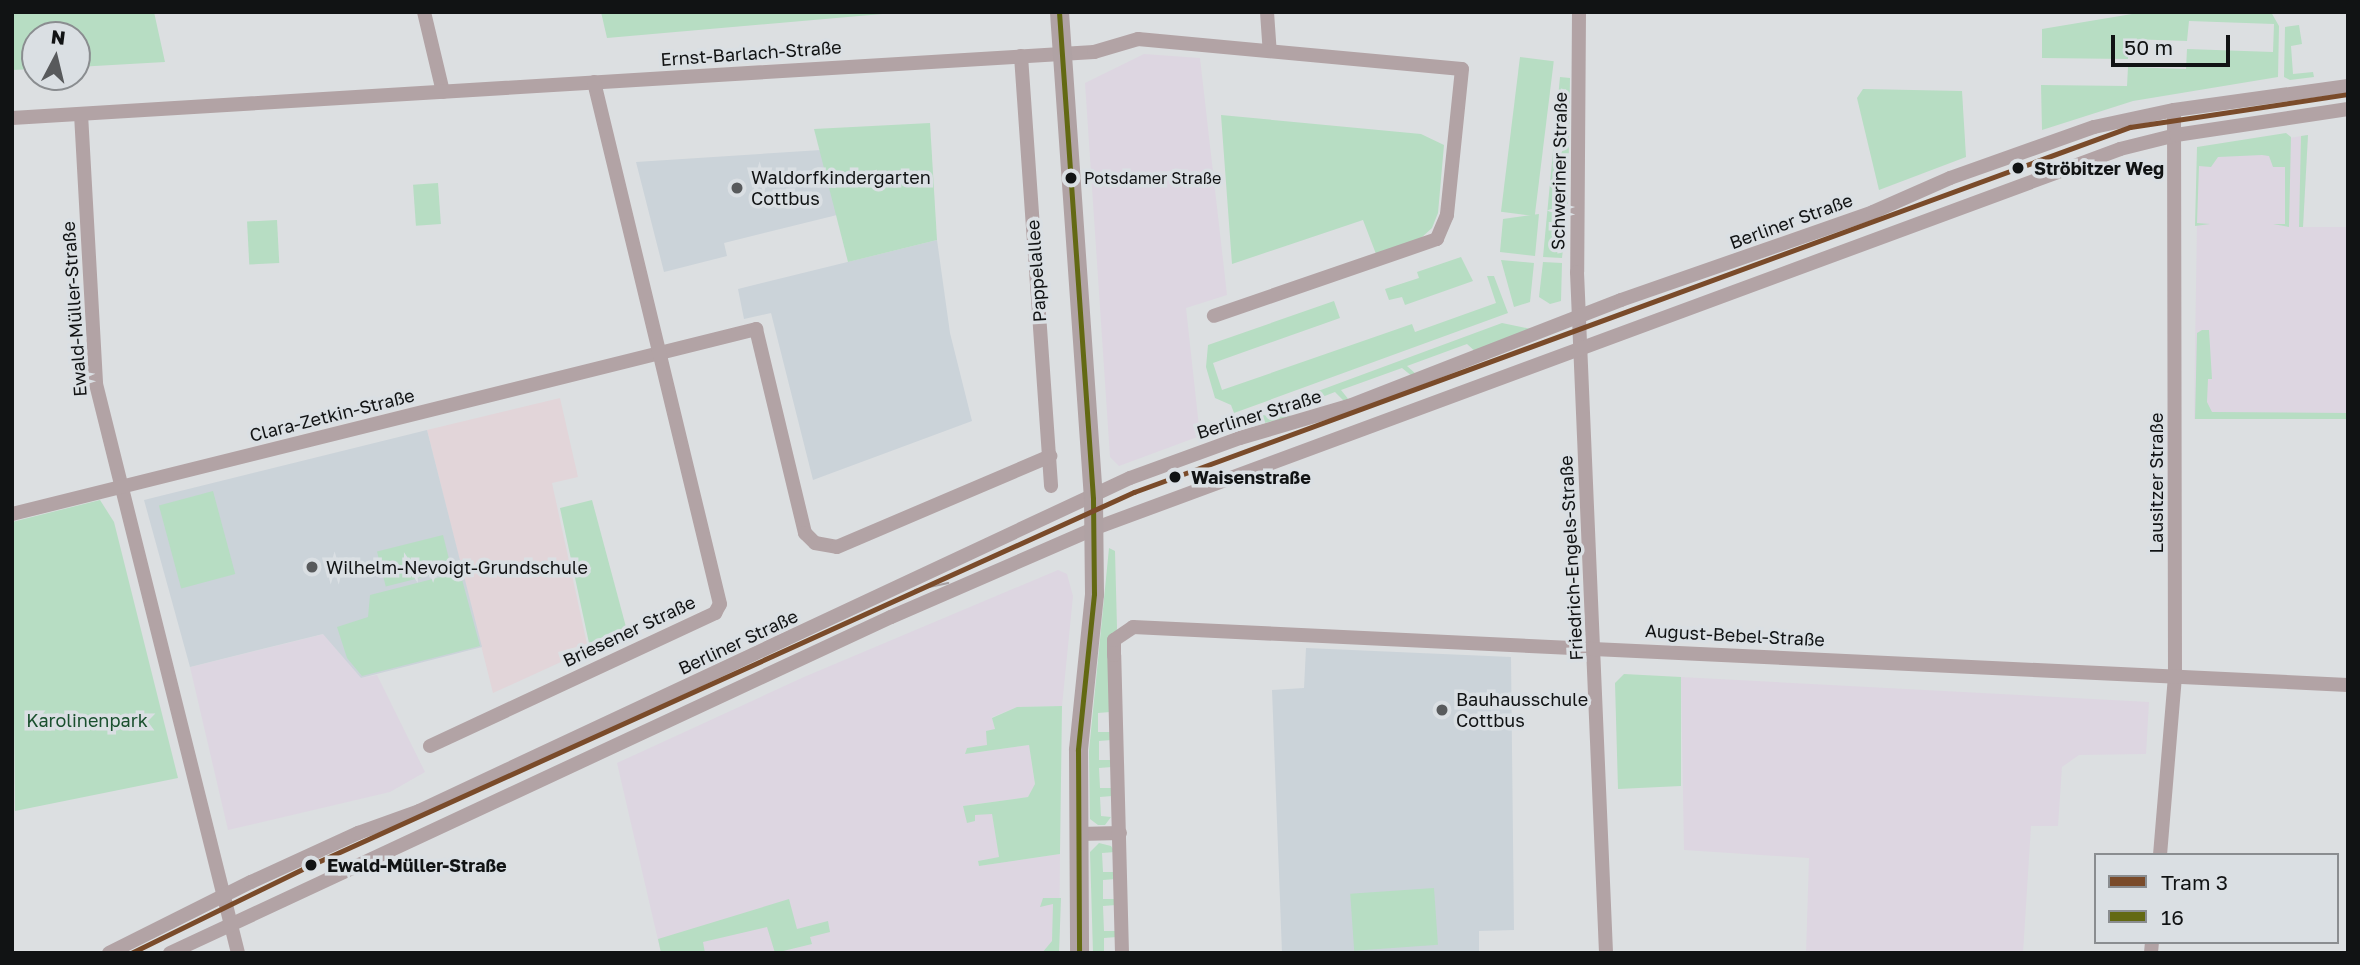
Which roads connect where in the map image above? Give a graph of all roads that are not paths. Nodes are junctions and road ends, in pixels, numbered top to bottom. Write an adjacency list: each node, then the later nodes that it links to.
1 (424, 12): 10 (street)
2 (1059, 12): 6 (main road)
3 (1267, 12): 5 (street)
4 (1579, 12): 17 (street, Schweriner Straße)
5 (1270, 51): 6 (street); 16 (street)
6 (1061, 54): 7 (street, Ernst-Barlach-Straße); 23 (main road)
7 (1021, 56): 8 (street, Ernst-Barlach-Straße); 20 (street, Pappelallee)
8 (594, 82): 10 (street, Ernst-Barlach-Straße); 18 (street, Briesener Straße)
9 (2348, 86): 12 (street, Berliner Straße)
10 (443, 92): 13 (street, Ernst-Barlach-Straße)
11 (2348, 109): 15 (street, Berliner Straße)
12 (2174, 110): 15 (street, Lausitzer Straße); 17 (street, Berliner Straße)
13 (81, 114): 14 (street, Ernst-Barlach-Straße); 22 (street, Ewald-Müller-Straße)
14 (12, 118)
15 (2176, 135): 19 (street, Berliner Straße); 26 (street, Lausitzer Straße)
16 (1214, 316)
17 (1580, 323): 19 (street, Friedrich-Engels-Straße); 23 (street, Berliner Straße)
18 (661, 352): 20 (street); 22 (street, Clara-Zetkin-Straße); 28 (street, Briesener Straße)
19 (1583, 353): 23 (street, Berliner Straße); 25 (street, Friedrich-Engels-Straße)
20 (1050, 456): 21 (street, Pappelallee)
21 (1051, 486)
22 (121, 488): 24 (street, Clara-Zetkin-Straße); 32 (street, Ewald-Müller-Straße)
23 (1093, 512): 30 (main road); 32 (street, Berliner Straße); 33 (street, Berliner Straße)
24 (12, 514)
25 (1595, 648): 26 (street, August-Bebel-Straße); 29 (street, August-Bebel-Straße); 39 (street, Friedrich-Engels-Straße)
26 (2175, 675): 27 (street, August-Bebel-Straße); 31 (street, Lausitzer Straße)
27 (2348, 685)
28 (430, 746)
29 (1120, 833): 30 (street); 38 (street)
30 (1079, 834): 37 (main road)
31 (2160, 853)
32 (224, 901): 33 (street, Ewald-Müller-Straße); 34 (street, Berliner Straße)
33 (230, 923): 35 (street, Berliner Straße); 36 (street, Ewald-Müller-Straße)
34 (109, 953)
35 (170, 953)
36 (238, 953)
37 (1079, 953)
38 (1122, 953)
39 (1606, 953)

